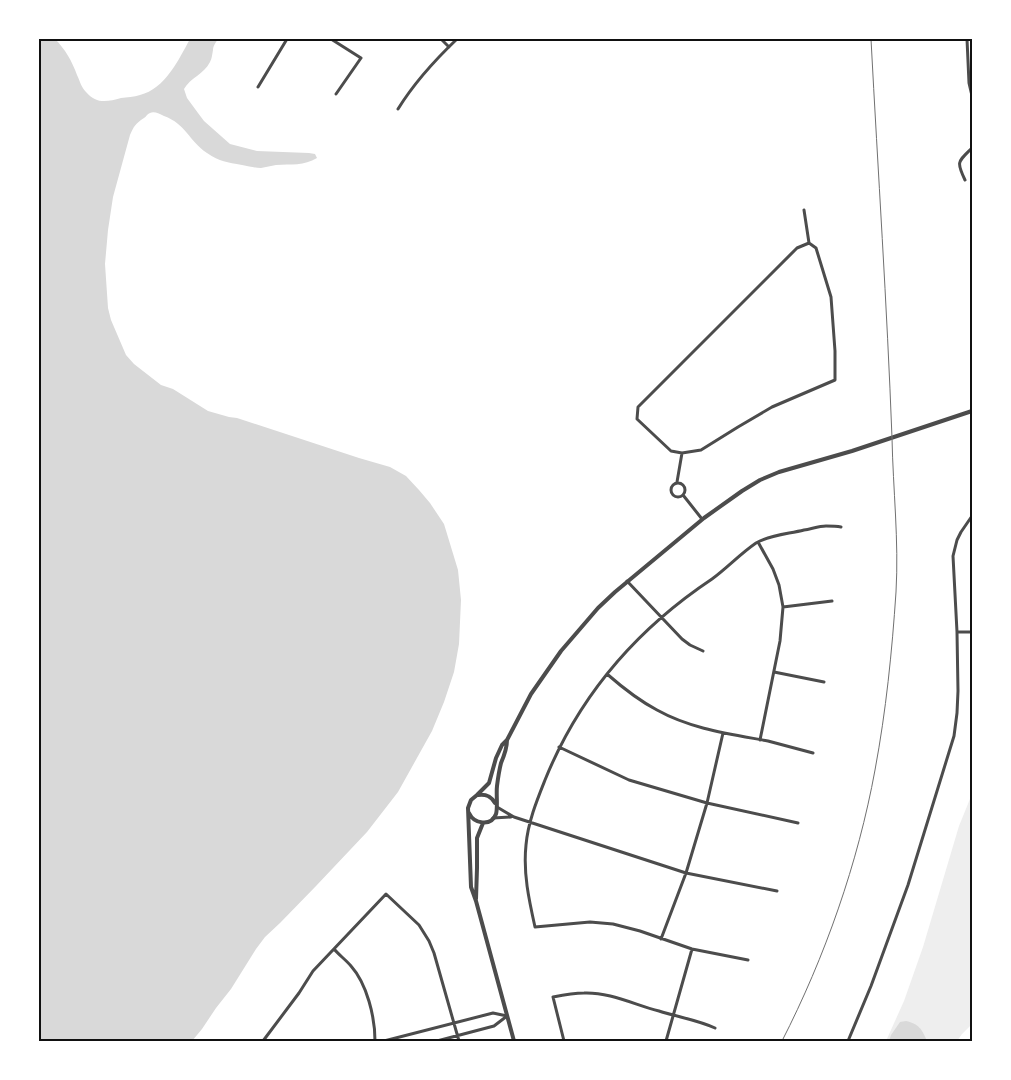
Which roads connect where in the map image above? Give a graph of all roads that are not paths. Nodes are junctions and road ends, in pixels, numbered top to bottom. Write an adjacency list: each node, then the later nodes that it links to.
1 (287, 39): 7 (street)
2 (331, 39): 8 (street)
3 (441, 39): 6 (street)
4 (457, 39): 6 (street)
5 (967, 39): 9 (street)
6 (449, 47): 10 (street)
7 (258, 87)
8 (336, 94)
9 (972, 96)
10 (398, 109)
11 (972, 148): 12 (street)
12 (965, 180)
13 (804, 210): 14 (street)
14 (809, 243): 16 (street); 16 (street)
15 (972, 411): 20 (street)
16 (682, 454): 17 (street)
17 (677, 483): 18 (street); 18 (street)
18 (683, 495): 20 (street)
19 (972, 516): 27 (street)
20 (702, 519): 23 (street)
21 (841, 526): 22 (street)
22 (758, 542): 25 (street); 26 (street)
23 (627, 580): 26 (street); 34 (street)
24 (832, 600): 25 (street)
25 (783, 607): 30 (street)
26 (661, 617): 29 (street); 31 (street)
27 (957, 632): 28 (street); 67 (street)
28 (972, 632)
29 (703, 650)
30 (774, 672): 32 (street); 35 (street)
31 (607, 674): 33 (street); 36 (street)
32 (824, 682)
33 (723, 733): 35 (street); 39 (street)
34 (507, 740): 38 (street); 40 (street)
35 (760, 740): 37 (street)
36 (559, 747): 39 (street); 44 (street)
37 (813, 753)
38 (477, 795): 40 (street); 41 (street)
39 (707, 803): 46 (street); 47 (street)
40 (497, 806): 42 (street); 43 (street)
41 (468, 812): 45 (street); 49 (street)
42 (514, 817): 43 (street); 44 (street)
43 (494, 818): 45 (street)
44 (530, 822): 47 (street); 50 (street)
45 (483, 823): 49 (street)
46 (798, 824)
47 (686, 873): 48 (street); 50 (street)
48 (777, 891)
49 (476, 901): 54 (street)
50 (661, 938): 52 (street)
51 (334, 949): 56 (street); 59 (street); 60 (street)
52 (692, 949): 53 (street); 55 (street)
53 (748, 960)
54 (507, 1016): 56 (street); 58 (street); 64 (street)
55 (674, 1016): 57 (street); 65 (street); 66 (street)
56 (454, 1023): 58 (street); 61 (street)
57 (715, 1028)
58 (457, 1036): 62 (street); 63 (street)
59 (263, 1041)
60 (375, 1041)
61 (384, 1041)
62 (438, 1041)
63 (459, 1041)
64 (514, 1041)
65 (564, 1041)
66 (666, 1041)
67 (848, 1041)

